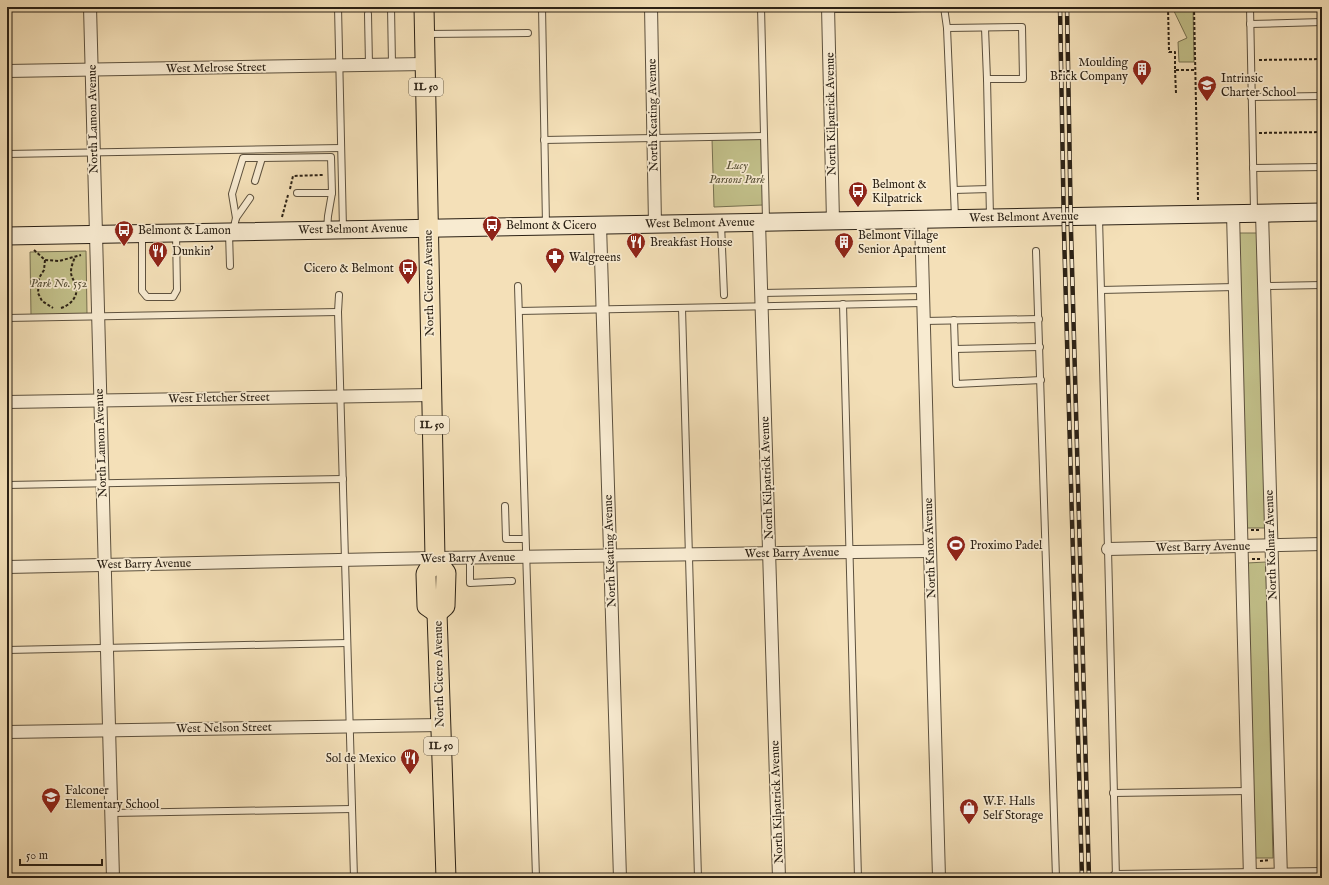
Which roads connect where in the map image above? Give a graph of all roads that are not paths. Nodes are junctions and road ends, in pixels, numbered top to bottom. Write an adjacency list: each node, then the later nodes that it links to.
1 (90, 7): 24 (street, North Lamon Avenue)
2 (338, 7): 22 (lane)
3 (391, 7): 20 (lane)
4 (424, 7): 19 (main road, North Cicero Avenue / IL 50)
5 (542, 7): 31 (lane)
6 (651, 7): 30 (street, North Keating Avenue)
7 (761, 7): 29 (lane)
8 (922, 7): 12 (lane)
9 (944, 7): 16 (lane)
10 (1250, 7): 15 (lane)
11 (828, 8): 12 (lane); 51 (street, North Kilpatrick Avenue)
12 (893, 8)
13 (368, 14): 23 (lane)
14 (1322, 22): 15 (lane)
15 (1250, 24): 28 (lane)
16 (947, 28): 17 (lane); 40 (lane)
17 (985, 28): 26 (lane); 26 (lane)
18 (528, 33): 19 (lane)
19 (424, 34): 21 (main road, North Cicero Avenue / IL 50)
20 (392, 64): 21 (street, West Melrose Street); 23 (street, West Melrose Street)
21 (425, 64): 58 (main road, North Cicero Avenue / IL 50)
22 (339, 65): 23 (street, West Melrose Street); 24 (street, West Melrose Street); 32 (lane)
23 (369, 65)
24 (92, 70): 25 (street, West Melrose Street); 33 (street, North Lamon Avenue)
25 (7, 71)
26 (987, 79): 39 (lane)
27 (1322, 96): 28 (lane)
28 (1251, 97): 37 (lane)
29 (764, 136): 30 (lane); 52 (lane)
30 (654, 138): 31 (lane); 54 (street, North Keating Avenue)
31 (544, 140): 56 (lane)
32 (341, 148): 33 (lane); 59 (lane)
33 (94, 152): 34 (lane); 62 (street, North Lamon Avenue)
34 (7, 154)
35 (262, 158): 38 (lane); 42 (lane); 57 (lane)
36 (1322, 167): 37 (lane)
37 (1253, 168): 46 (lane)
38 (255, 181)
39 (989, 189): 40 (lane); 49 (lane)
40 (954, 190): 48 (lane)
41 (297, 193): 42 (lane)
42 (332, 193): 59 (lane)
43 (250, 198): 57 (lane)
44 (1322, 212): 46 (main road, West Belmont Avenue)
45 (1233, 213): 46 (main road, West Belmont Avenue); 47 (main road, West Belmont Avenue); 69 (street)
46 (1258, 213): 68 (street, North Kolmar Avenue)
47 (1099, 216): 49 (main road, West Belmont Avenue); 71 (lane)
48 (955, 218): 49 (main road, West Belmont Avenue); 50 (main road, West Belmont Avenue)
49 (990, 218)
50 (921, 219): 51 (main road, West Belmont Avenue); 70 (street, North Knox Avenue)
51 (833, 221): 52 (main road, West Belmont Avenue)
52 (763, 222): 53 (main road, West Belmont Avenue); 72 (street, North Kilpatrick Avenue)
53 (721, 223): 54 (main road, West Belmont Avenue); 74 (lane)
54 (655, 224): 55 (main road, West Belmont Avenue)
55 (600, 225): 56 (main road, West Belmont Avenue); 79 (street, North Keating Avenue)
56 (546, 226): 58 (main road, West Belmont Avenue)
57 (233, 227): 59 (main road, West Belmont Avenue); 60 (main road, West Belmont Avenue); 65 (lane)
58 (428, 228): 59 (main road, West Belmont Avenue); 90 (main road, North Cicero Avenue / IL 50)
59 (335, 230)
60 (176, 232): 61 (main road, West Belmont Avenue); 61 (lane)
61 (142, 233): 62 (main road, West Belmont Avenue)
62 (96, 234): 63 (main road, West Belmont Avenue); 82 (street, North Lamon Avenue)
63 (7, 236)
64 (1036, 251): 84 (lane)
65 (230, 266)
66 (1322, 285): 68 (lane)
67 (518, 286): 80 (lane)
68 (1264, 286): 100 (street, North Kolmar Avenue)
69 (1235, 287): 71 (lane); 101 (street)
70 (923, 290): 72 (lane); 75 (street, North Knox Avenue)
71 (1101, 290): 102 (lane)
72 (762, 292): 77 (street, North Kilpatrick Avenue)
73 (339, 295): 81 (lane)
74 (724, 295)
75 (923, 303): 76 (lane); 86 (street, North Knox Avenue)
76 (843, 304): 77 (lane); 104 (lane)
77 (762, 306): 78 (lane); 105 (street, North Kilpatrick Avenue)
78 (682, 308): 79 (lane); 106 (lane)
79 (603, 309): 80 (lane); 107 (street, North Keating Avenue)
80 (519, 311): 98 (lane)
81 (338, 312): 82 (lane); 91 (lane)
82 (98, 316): 83 (lane); 92 (street, North Lamon Avenue)
83 (7, 318)
84 (1039, 319): 85 (lane); 87 (lane)
85 (954, 320): 86 (lane); 88 (lane)
86 (924, 321): 103 (street, North Knox Avenue)
87 (1040, 347): 88 (lane); 89 (lane)
88 (955, 349): 89 (lane)
89 (1041, 380): 140 (lane)
90 (431, 394): 91 (street, West Fletcher Street); 109 (main road, North Cicero Avenue / IL 50)
91 (340, 396): 92 (street, West Fletcher Street); 94 (lane)
92 (100, 400): 93 (street, West Fletcher Street); 95 (street, North Lamon Avenue)
93 (7, 402)
94 (343, 479): 95 (lane); 111 (lane)
95 (102, 484): 96 (lane); 112 (street, North Lamon Avenue)
96 (7, 486)
97 (505, 506): 98 (lane)
98 (525, 538): 108 (lane)
99 (1322, 544): 100 (street, West Barry Avenue)
100 (1271, 545): 101 (street, West Barry Avenue); 128 (street, North Kolmar Avenue)
101 (1242, 546): 102 (street, West Barry Avenue); 122 (street)
102 (1108, 549): 123 (lane)
103 (930, 551): 104 (street, West Barry Avenue); 138 (street, North Knox Avenue)
104 (849, 552): 105 (street, West Barry Avenue); 137 (lane)
105 (769, 554): 106 (street, West Barry Avenue); 136 (street, North Kilpatrick Avenue)
106 (689, 555): 107 (street, West Barry Avenue); 135 (lane)
107 (610, 556): 108 (street, West Barry Avenue); 134 (street, North Keating Avenue)
108 (526, 557): 110 (street, West Barry Avenue); 133 (lane)
109 (435, 558): 110 (street, West Barry Avenue); 111 (street, West Barry Avenue); 118 (main road, North Cicero Avenue / IL 50)
110 (470, 558): 114 (lane)
111 (345, 560): 112 (street, West Barry Avenue); 115 (lane)
112 (105, 565): 113 (street, West Barry Avenue); 116 (street, North Lamon Avenue)
113 (7, 567)
114 (512, 582)
115 (347, 643): 116 (lane); 119 (lane)
116 (107, 649): 117 (lane); 120 (street, North Lamon Avenue)
117 (7, 650)
118 (440, 725): 119 (street, West Nelson Street); 132 (main road, North Cicero Avenue / IL 50)
119 (350, 727): 120 (street, West Nelson Street); 124 (lane)
120 (109, 730): 121 (street, West Nelson Street); 125 (street, North Lamon Avenue)
121 (7, 732)
122 (1248, 791): 123 (lane); 127 (street)
123 (1113, 793): 129 (lane)
124 (352, 809): 125 (lane); 131 (lane)
125 (112, 813): 130 (street, North Lamon Avenue)
126 (1322, 874): 128 (street)
127 (1250, 876): 128 (street); 129 (street)
128 (1281, 876)
129 (1116, 877)
130 (113, 878)
131 (354, 878)
132 (446, 878)
133 (536, 878)
134 (620, 878)
135 (698, 878)
136 (779, 878)
137 (858, 878)
138 (939, 878)
139 (1043, 878): 140 (lane)
140 (1056, 878)

